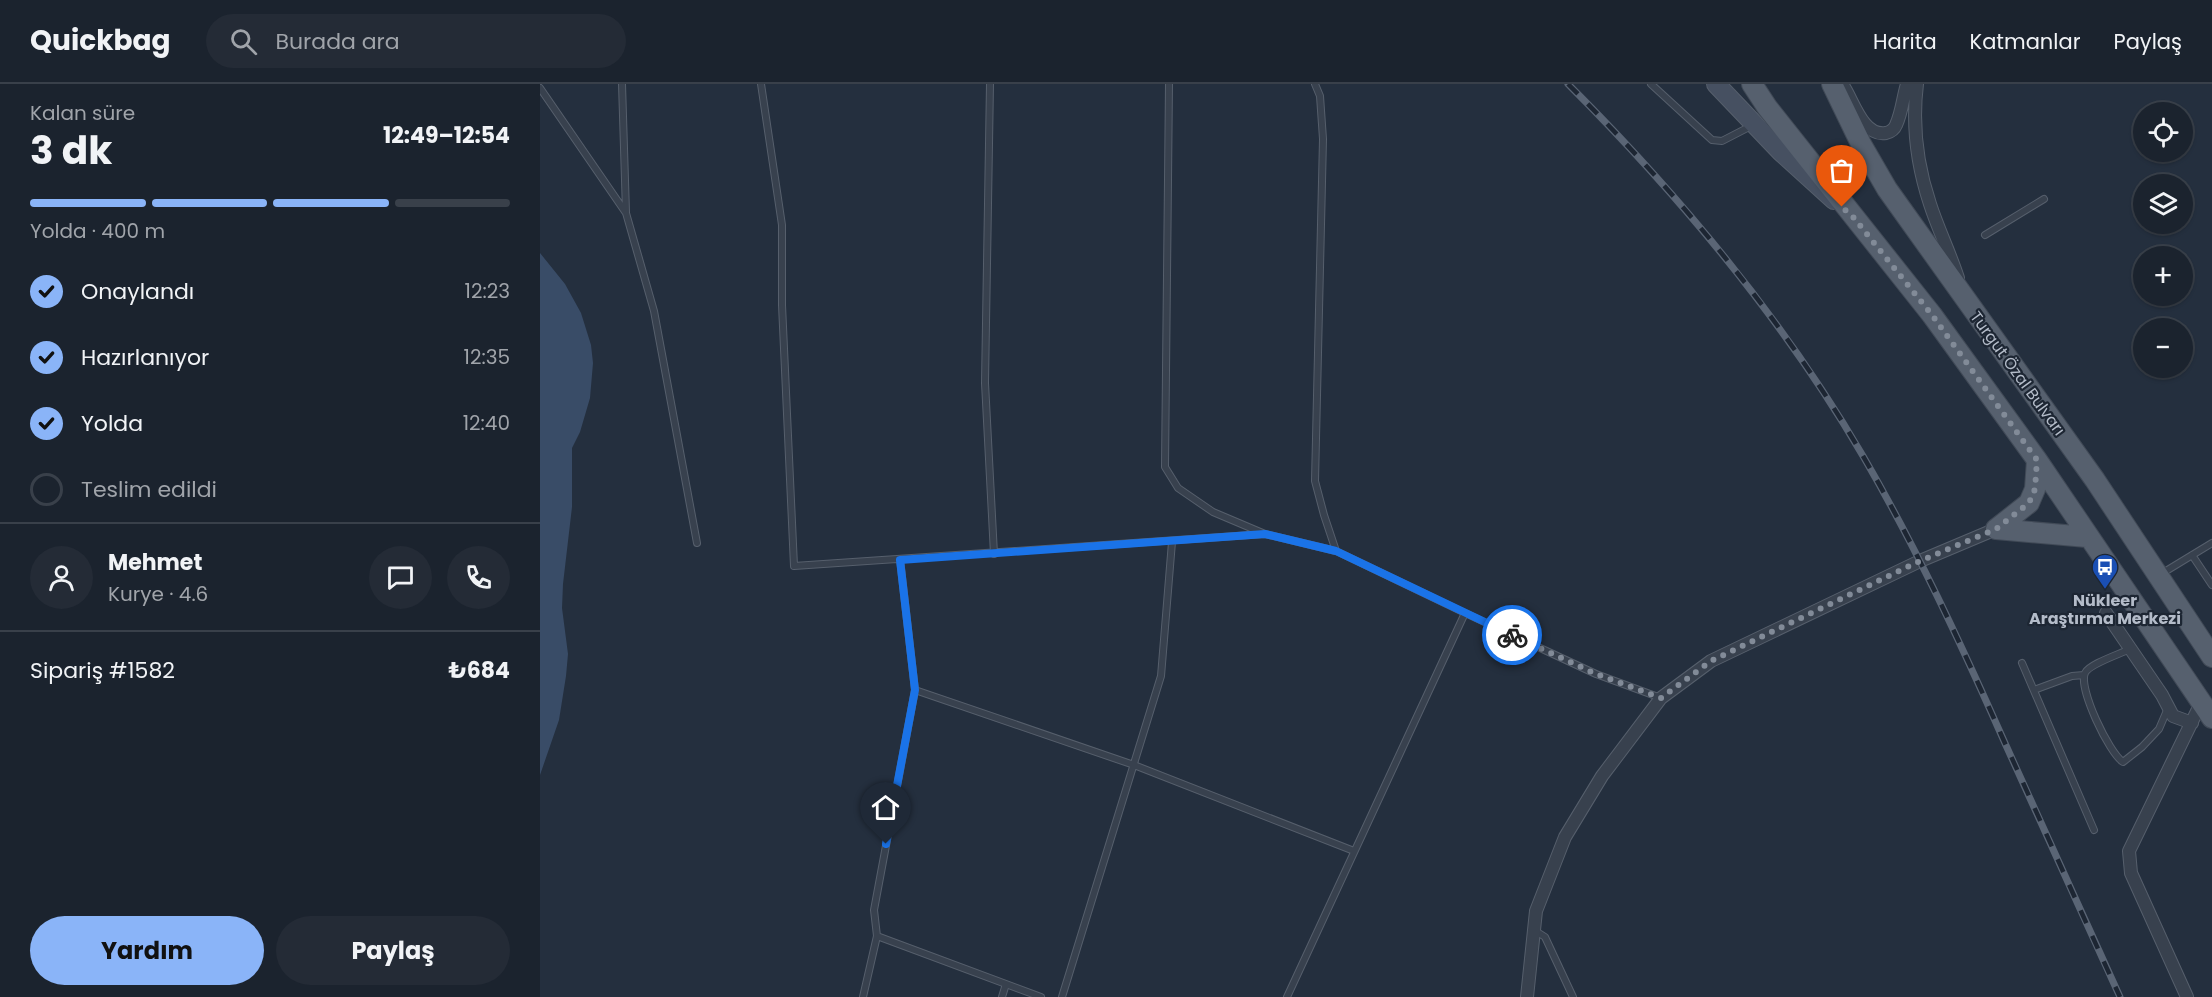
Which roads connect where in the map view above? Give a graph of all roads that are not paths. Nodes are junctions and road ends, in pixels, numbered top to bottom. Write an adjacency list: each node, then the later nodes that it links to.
1 (622, 84): 16 (lane)
2 (761, 84): 30 (lane)
3 (990, 84): 28 (lane)
4 (1169, 84): 22 (lane)
5 (1315, 84): 27 (lane)
6 (1651, 84): 14 (lane)
7 (1716, 84): 14 (street)
8 (1752, 84): 17 (main road)
9 (1832, 84): 19 (main road, Turgut Özal Bulvarı)
10 (1842, 84): 11 (street)
11 (1907, 84)
12 (1917, 84): 19 (street)
13 (540, 88): 16 (lane)
14 (1754, 124): 17 (street)
15 (2044, 199): 18 (lane)
16 (626, 213): 25 (lane)
17 (1854, 218): 20 (main road)
18 (1985, 235)
19 (1964, 297): 31 (main road, Turgut Özal Bulvarı)
20 (2037, 460): 21 (main road); 23 (main road)
21 (1996, 529): 23 (main road); 41 (street)
22 (1265, 534): 24 (lane); 27 (lane)
23 (2087, 537): 43 (main road)
24 (1172, 542): 28 (lane); 45 (lane)
25 (697, 543)
26 (2212, 543): 29 (lane)
27 (1336, 551): 34 (lane)
28 (994, 554): 30 (lane)
29 (2192, 555): 31 (lane); 32 (lane)
30 (900, 560): 39 (lane)
31 (2158, 575): 36 (main road, Turgut Özal Bulvarı)
32 (2212, 585)
33 (2106, 613): 35 (street)
34 (1465, 614): 41 (lane); 47 (lane)
35 (2131, 649): 38 (lane); 42 (street)
36 (2212, 657)
37 (2022, 663): 40 (lane)
38 (2084, 675): 40 (lane); 42 (lane)
39 (915, 690): 45 (lane); 49 (lane)
40 (2034, 690): 46 (lane)
41 (1661, 698): 48 (street)
42 (2169, 707): 44 (street)
43 (2206, 711): 44 (street)
44 (2192, 723): 58 (street)
45 (1134, 765): 47 (lane); 54 (lane)
46 (2094, 830)
47 (1354, 851): 55 (lane)
48 (1534, 930): 56 (street); 57 (lane)
49 (877, 936): 50 (lane); 51 (lane)
50 (1006, 984): 52 (lane); 53 (lane)
51 (863, 997)
52 (1002, 997)
53 (1041, 997)
54 (1062, 997)
55 (1287, 997)
56 (1527, 997)
57 (1573, 997)
58 (2187, 997)

